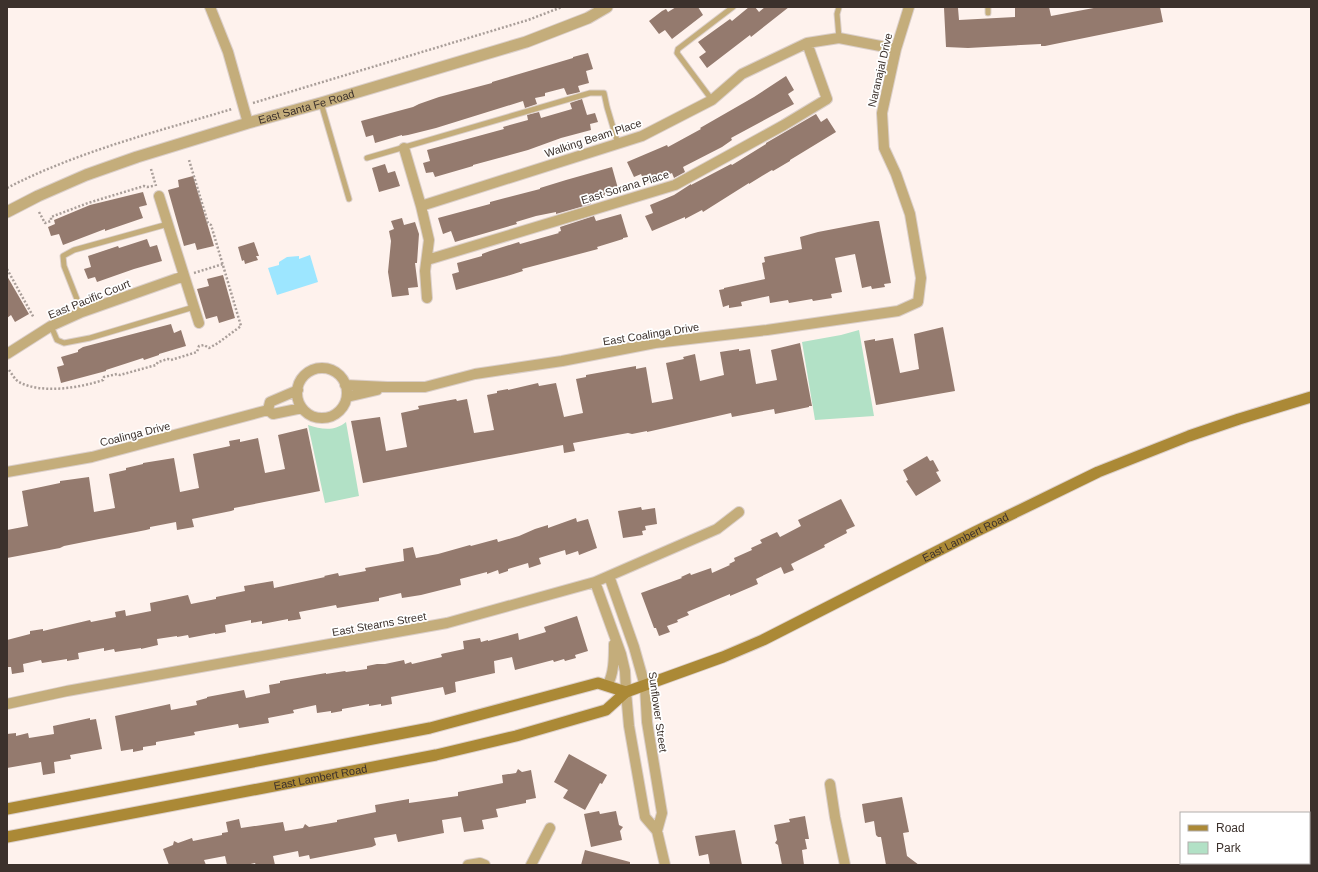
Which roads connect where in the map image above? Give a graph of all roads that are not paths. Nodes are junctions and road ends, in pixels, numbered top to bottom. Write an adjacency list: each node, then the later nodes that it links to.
1 (210, 7): 13 (street)
2 (607, 7): 12 (street, East Santa Fe Road)
3 (733, 7): 11 (lane)
4 (839, 7): 8 (lane)
5 (909, 7): 10 (street, Naranajal Drive)
6 (988, 7): 7 (lane)
7 (988, 13)
8 (839, 38): 9 (street, Walking Beam Place); 10 (street, Walking Beam Place)
9 (807, 42): 11 (street, Walking Beam Place); 22 (street, East Sorana Place)
10 (896, 49): 25 (street, Naranajal Drive)
11 (712, 100): 14 (street, Walking Beam Place)
12 (321, 103): 13 (street, East Santa Fe Road); 18 (lane)
13 (248, 123): 20 (street, East Santa Fe Road)
14 (618, 144): 15 (lane); 19 (street, Walking Beam Place)
15 (404, 148): 16 (lane); 19 (street)
16 (367, 158)
17 (159, 196): 21 (street)
18 (350, 199)
19 (421, 206): 22 (street)
20 (7, 212)
21 (168, 224): 23 (street); 27 (lane)
22 (427, 260): 24 (street)
23 (184, 276): 26 (street); 27 (street, East Pacific Court)
24 (427, 298)
25 (918, 302): 32 (street, East Coalinga Drive)
26 (194, 307): 28 (street); 29 (lane)
27 (82, 312): 29 (street, East Pacific Court)
28 (198, 323)
29 (51, 326): 30 (street, East Pacific Court)
30 (7, 354)
31 (345, 385): 32 (street); 33 (street); 34 (street)
32 (387, 387): 34 (street)
33 (298, 390): 36 (street); 37 (street, Coalinga Drive)
34 (347, 397): 36 (street)
35 (1311, 397): 44 (main road, East Lambert Road)
36 (302, 408): 37 (street, Coalinga Drive)
37 (268, 410): 38 (street, Coalinga Drive)
38 (7, 472)
39 (739, 512): 40 (street, East Stearns Street)
40 (609, 576): 41 (street, East Stearns Street); 44 (street, Sunflower Street)
41 (595, 582): 42 (street, Sunflower Street); 46 (street, East Stearns Street)
42 (613, 634): 43 (street); 45 (street, Sunflower Street)
43 (606, 686): 45 (main road); 48 (main road)
44 (644, 686): 45 (main road, East Lambert Road); 50 (street, Sunflower Street)
45 (626, 692): 50 (street, Sunflower Street); 51 (main road, East Lambert Road)
46 (7, 704)
47 (830, 784): 56 (street)
48 (7, 809)
49 (550, 828): 54 (street)
50 (657, 831): 55 (street, Sunflower Street)
51 (7, 837)
52 (468, 865): 53 (street)
53 (485, 865)
54 (531, 865)
55 (664, 865)
56 (845, 865)

